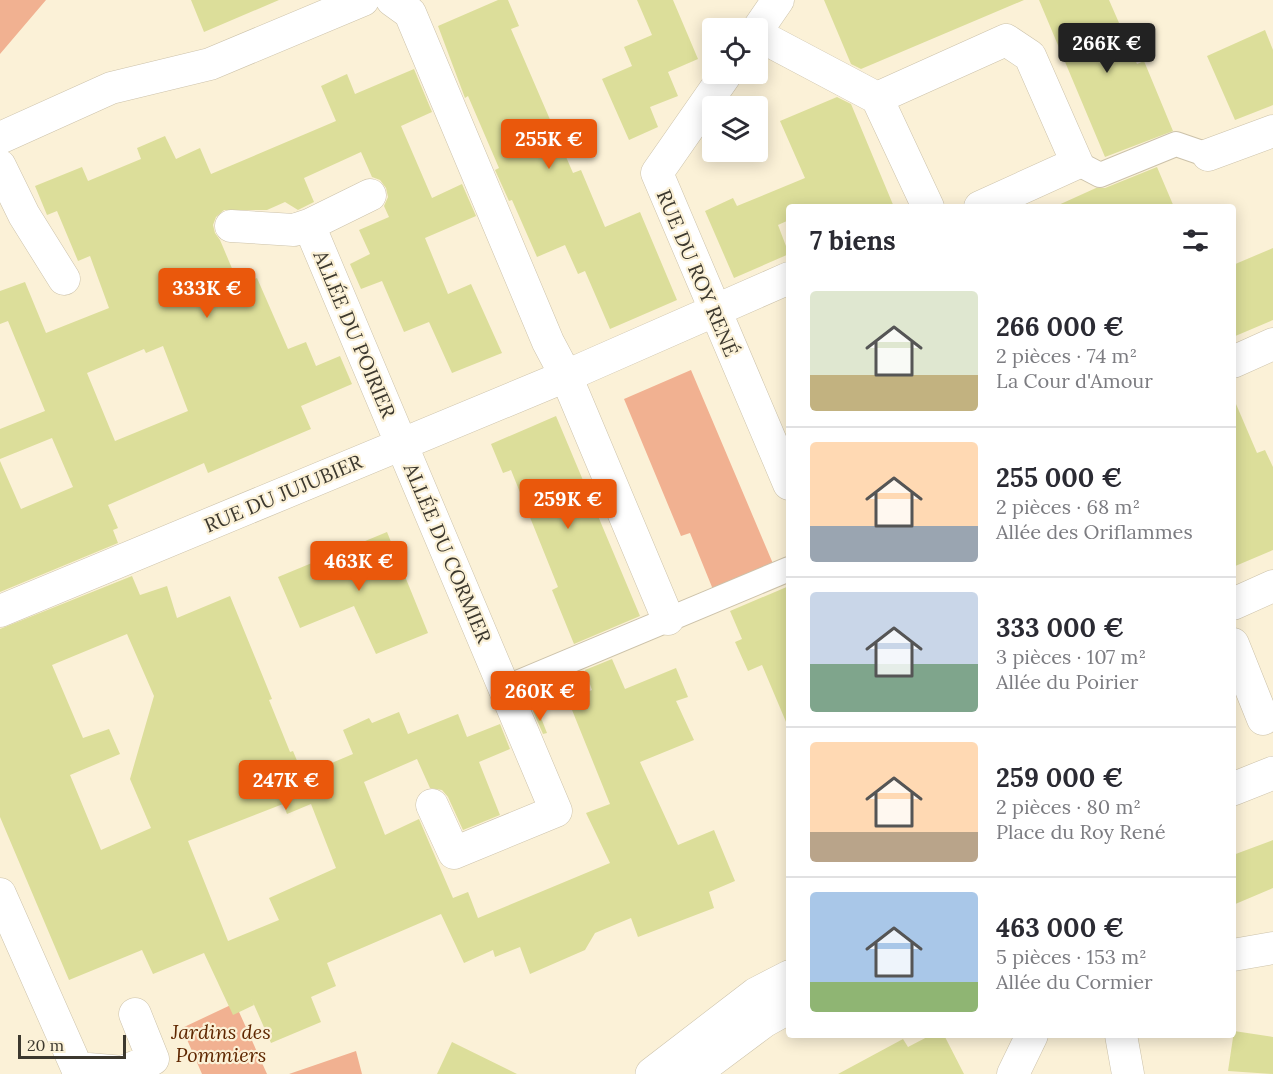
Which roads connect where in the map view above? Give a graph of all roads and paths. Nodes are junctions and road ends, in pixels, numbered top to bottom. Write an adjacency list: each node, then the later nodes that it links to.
1 (392, 0): 21 (street)
2 (353, 2): 7 (street)
3 (764, 15): 5 (street)
4 (719, 84): 18 (street, RUE DU ROY RENÉ)
5 (877, 98): 9 (street); 12 (street)
6 (1273, 131): 8 (street)
7 (0, 138)
8 (1208, 155): 9 (street)
9 (1077, 163): 13 (street)
10 (0, 166): 16 (street)
11 (370, 195): 14 (street, ALLÉE DU POIRIER)
12 (927, 204)
13 (994, 204)
14 (309, 225): 15 (street, ALLÉE DU POIRIER); 22 (street, ALLÉE DU POIRIER)
15 (231, 226)
16 (64, 279)
17 (786, 279): 18 (street, RUE DU JUJUBIER)
18 (714, 311): 21 (street, RUE DU JUJUBIER); 23 (street, RUE DU ROY RENÉ)
19 (1273, 344): 20 (street)
20 (1236, 361)
21 (566, 376): 22 (street, RUE DU JUJUBIER); 28 (street)
22 (401, 443): 27 (street, RUE DU JUJUBIER); 30 (street, ALLÉE DU CORMIER)
23 (786, 477)
24 (786, 570): 28 (street)
25 (1273, 586): 26 (street)
26 (1236, 603)
27 (0, 611)
28 (668, 619): 30 (street)
29 (1236, 652): 31 (street)
30 (505, 688): 34 (street, ALLÉE DU CORMIER)
31 (1263, 719)
32 (1273, 772): 33 (street)
33 (1236, 788)
34 (432, 805)
35 (0, 894): 40 (street)
36 (1273, 948): 37 (street)
37 (1236, 954)
38 (786, 978): 43 (street)
39 (786, 1009): 44 (street)
40 (135, 1014)
41 (1031, 1038): 45 (street)
42 (1122, 1038): 46 (street)
43 (652, 1074)
44 (693, 1074)
45 (1013, 1074)
46 (1128, 1074)

